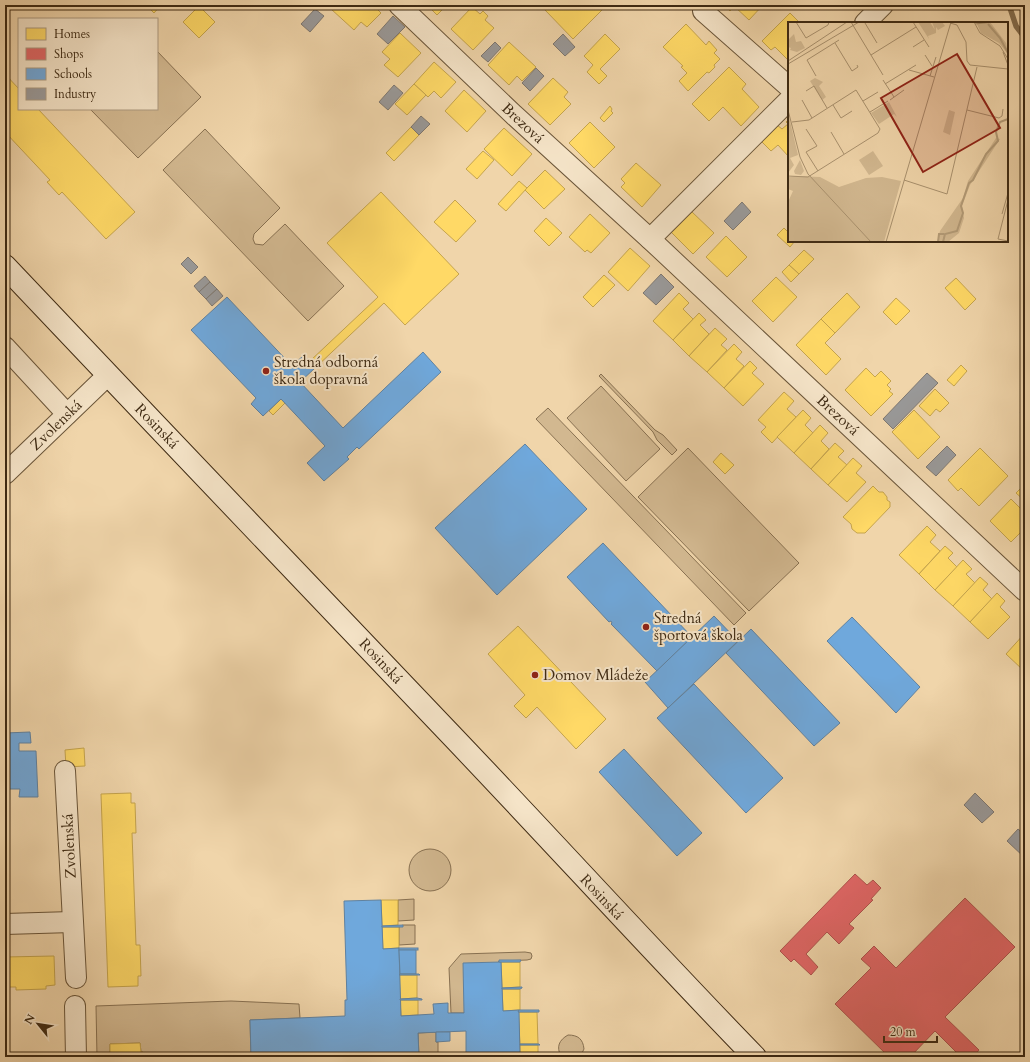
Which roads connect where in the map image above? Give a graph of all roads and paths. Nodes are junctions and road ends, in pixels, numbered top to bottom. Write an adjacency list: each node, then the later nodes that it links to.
1 (399, 5): 7 (street, Brezová)
2 (883, 5): 4 (street)
3 (703, 11): 5 (street)
4 (866, 22)
5 (788, 86)
6 (788, 101): 7 (street)
7 (650, 239): 13 (street, Brezová)
8 (5, 266): 10 (street, Rosinská)
9 (5, 347): 11 (street)
10 (108, 375): 11 (street, Zvolenská); 20 (street, Rosinská)
11 (67, 414): 12 (street, Zvolenská)
12 (5, 474)
13 (1025, 591)
14 (65, 771): 15 (street, Zvolenská)
15 (72, 922): 16 (street); 17 (street, Zvolenská)
16 (5, 924)
17 (76, 978)
18 (75, 1006): 19 (street)
19 (76, 1057)
20 (754, 1057)

